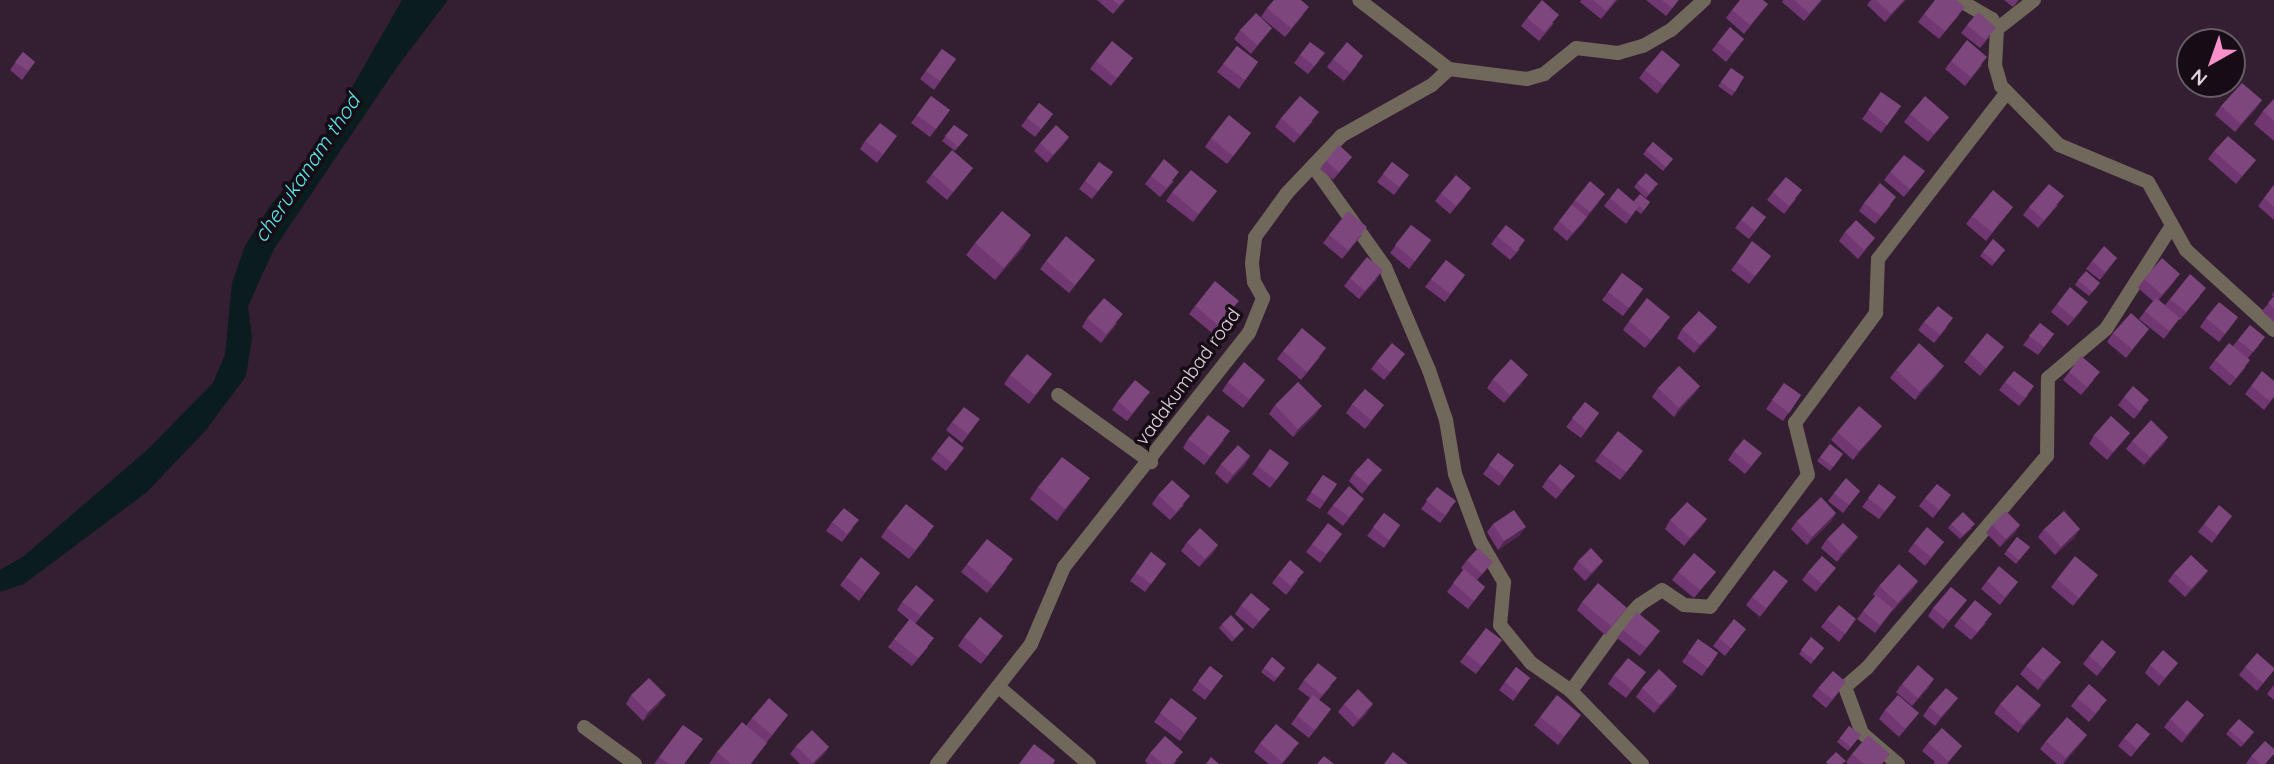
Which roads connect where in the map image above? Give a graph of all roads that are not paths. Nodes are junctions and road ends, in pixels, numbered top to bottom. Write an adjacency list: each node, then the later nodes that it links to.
1 (1359, 0): 6 (street)
2 (1704, 0): 6 (street)
3 (1959, 0): 5 (street)
4 (2034, 0): 5 (street)
5 (1997, 29): 7 (street)
6 (1449, 69): 8 (street, vadakumbad road)
7 (2007, 92): 9 (street); 14 (street)
8 (1313, 166): 12 (street, vadakumbad road); 14 (street)
9 (2171, 227): 10 (street); 20 (street)
10 (2274, 331)
11 (1058, 395): 12 (street)
12 (1151, 461): 13 (street, vadakumbad road)
13 (1000, 688): 17 (street, vadakumbad road); 18 (street)
14 (1571, 691): 19 (street)
15 (584, 727): 16 (street)
16 (635, 764)
17 (937, 764)
18 (1089, 764)
19 (1642, 764)
20 (1898, 764)

